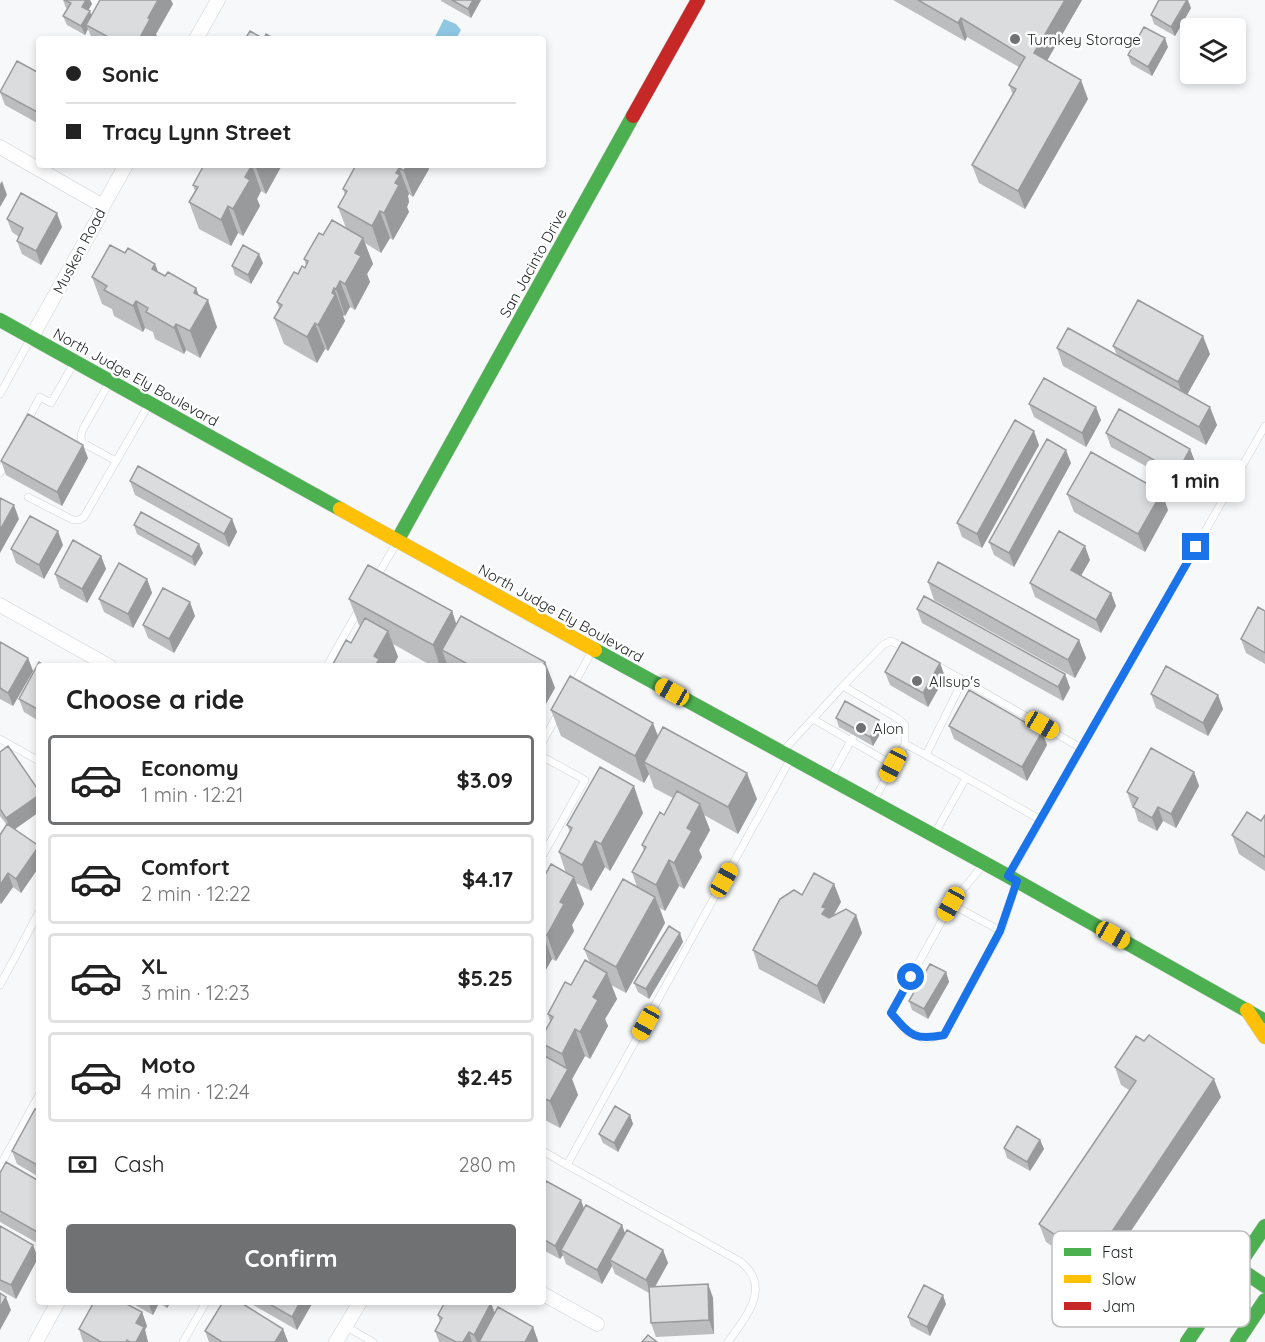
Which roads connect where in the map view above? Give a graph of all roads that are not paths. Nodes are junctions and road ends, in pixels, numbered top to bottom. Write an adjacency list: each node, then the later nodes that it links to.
1 (218, 0): 3 (street)
2 (699, 0): 21 (main road, San Jacinto Drive)
3 (198, 36)
4 (0, 147): 5 (street)
5 (36, 168)
6 (37, 168): 8 (street)
7 (124, 168): 8 (street, Musken Road)
8 (103, 206): 10 (street, Musken Road)
9 (0, 320): 10 (main road, North Judge Ely Boulevard)
10 (31, 338): 11 (main road, North Judge Ely Boulevard); 13 (lane)
11 (75, 362): 12 (main road, North Judge Ely Boulevard); 16 (lane)
12 (110, 382): 14 (main road, North Judge Ely Boulevard); 18 (lane)
13 (0, 394)
14 (149, 403): 18 (lane); 21 (main road, North Judge Ely Boulevard)
15 (1265, 426): 41 (lane)
16 (20, 435)
17 (10, 454): 19 (lane)
18 (116, 461): 20 (lane)
19 (0, 473)
20 (28, 497)
21 (397, 541): 22 (lane); 25 (main road, North Judge Ely Boulevard)
22 (374, 583)
23 (362, 604): 29 (lane)
24 (0, 606): 28 (street)
25 (593, 649): 32 (lane); 42 (main road, North Judge Ely Boulevard)
26 (911, 651): 31 (lane)
27 (932, 662): 30 (lane)
28 (104, 663)
29 (329, 663)
30 (963, 680): 41 (lane); 43 (lane)
31 (843, 686): 34 (lane); 36 (lane)
32 (571, 690)
33 (565, 700): 37 (lane)
34 (872, 703): 35 (lane); 40 (lane)
35 (867, 711)
36 (813, 719): 38 (lane); 42 (lane)
37 (546, 735)
38 (852, 738): 46 (lane); 48 (lane)
39 (0, 739): 44 (lane)
40 (905, 744): 43 (lane); 46 (lane)
41 (1082, 748): 50 (lane)
42 (786, 755): 48 (main road, North Judge Ely Boulevard); 64 (lane)
43 (926, 755): 47 (lane)
44 (36, 759)
45 (546, 759): 52 (lane)
46 (893, 765): 49 (lane)
47 (966, 778): 50 (lane); 51 (lane)
48 (830, 779): 49 (main road, North Judge Ely Boulevard)
49 (873, 803): 51 (main road, North Judge Ely Boulevard)
50 (1041, 820): 54 (lane)
51 (933, 836): 53 (main road, North Judge Ely Boulevard)
52 (546, 850)
53 (984, 863): 54 (main road, North Judge Ely Boulevard); 55 (lane)
54 (1013, 879): 57 (lane); 59 (main road, North Judge Ely Boulevard)
55 (951, 904): 57 (lane); 57 (lane)
56 (36, 918): 58 (lane)
57 (1000, 931)
58 (0, 985)
59 (1247, 1010): 60 (main road, North Judge Ely Boulevard); 61 (main road)
60 (1265, 1021)
61 (1265, 1037)
62 (36, 1100): 65 (lane)
63 (546, 1153): 64 (lane)
64 (567, 1165): 84 (lane)
65 (0, 1166)
66 (1265, 1227): 67 (main road)
67 (1250, 1249)
68 (1250, 1275): 69 (main road)
69 (1265, 1286)
70 (546, 1296): 76 (street)
71 (1265, 1300): 75 (main road)
72 (56, 1305): 80 (street)
73 (204, 1305): 81 (lane)
74 (358, 1305): 77 (street)
75 (1250, 1322)
76 (597, 1324)
77 (345, 1326): 82 (street); 83 (lane)
78 (1197, 1327): 85 (main road)
79 (1247, 1327): 86 (main road)
80 (36, 1342)
81 (183, 1342)
82 (336, 1342)
83 (373, 1342)
84 (728, 1342)
85 (1187, 1342)
86 (1237, 1342)

